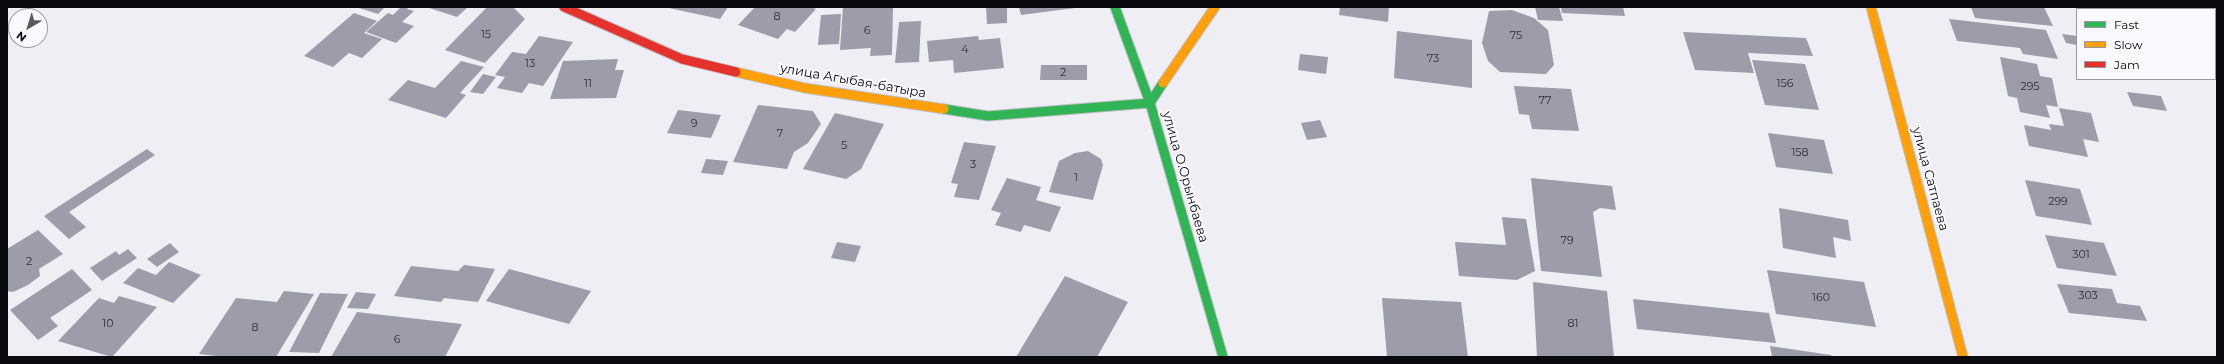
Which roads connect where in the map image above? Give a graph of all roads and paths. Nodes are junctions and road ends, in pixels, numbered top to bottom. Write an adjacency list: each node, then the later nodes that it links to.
1 (564, 7): 5 (street, улица Агыбая-батыра)
2 (1115, 7): 5 (street, улица О.Орынбаева)
3 (1215, 7): 5 (street)
4 (1871, 7): 7 (street, улица Сатпаева)
5 (1150, 103): 6 (street, улица О.Орынбаева)
6 (1223, 357)
7 (1963, 357)

